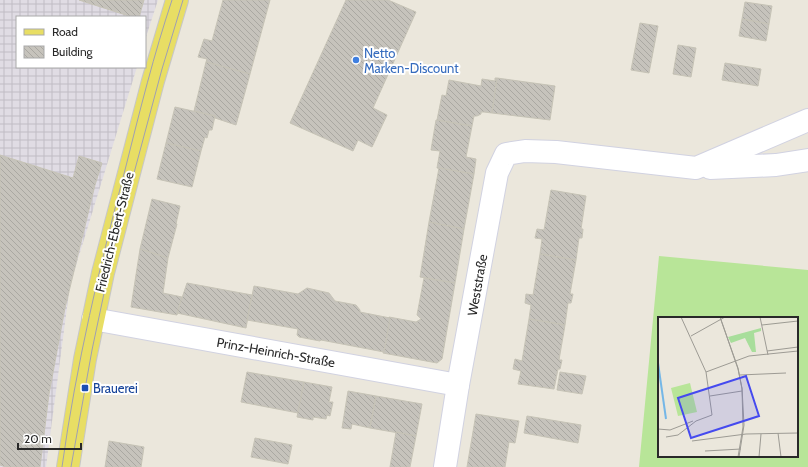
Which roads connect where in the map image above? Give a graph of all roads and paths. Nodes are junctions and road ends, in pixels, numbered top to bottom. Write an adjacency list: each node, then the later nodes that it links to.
1 (177, 0): 5 (main road, Friedrich-Ebert-Straße)
2 (808, 120): 4 (street)
3 (808, 160): 4 (street)
4 (696, 168): 6 (street, Weststraße)
5 (93, 319): 6 (street, Prinz-Heinrich-Straße); 7 (main road, Friedrich-Ebert-Straße)
6 (458, 385): 8 (street, Weststraße)
7 (68, 467)
8 (445, 467)

